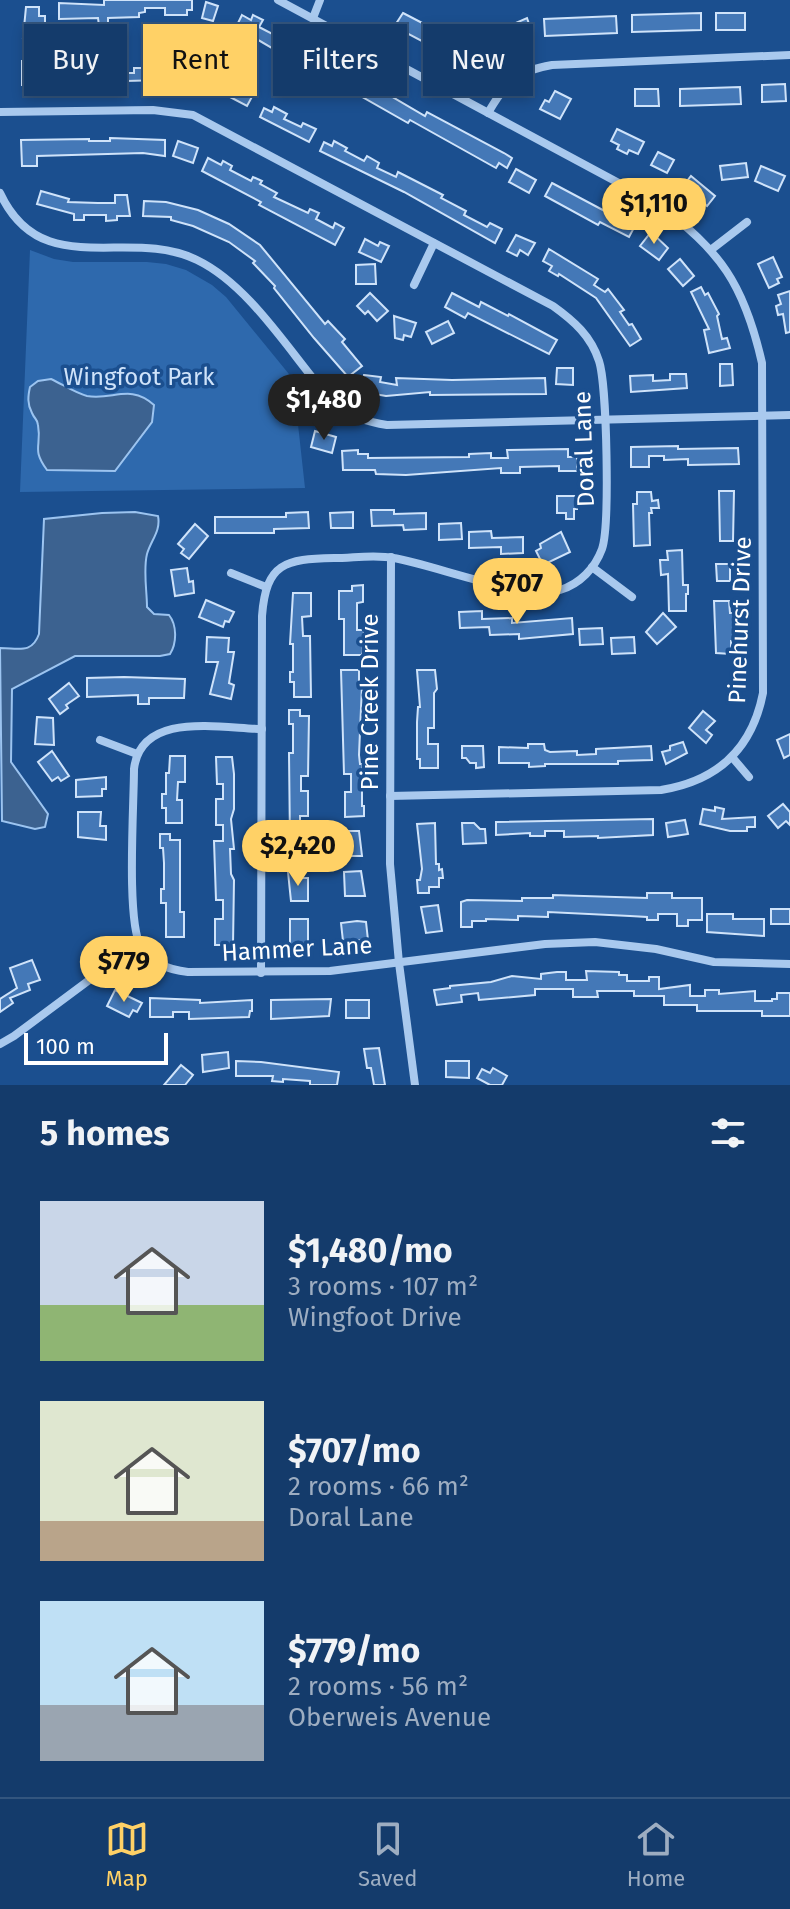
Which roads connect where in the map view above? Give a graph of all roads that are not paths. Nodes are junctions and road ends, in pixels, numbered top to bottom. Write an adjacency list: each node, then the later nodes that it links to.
1 (278, 0): 3 (street, Pinehurst Drive)
2 (320, 0): 3 (street)
3 (313, 18): 6 (street, Pinehurst Drive)
4 (790, 55): 6 (street)
5 (0, 112): 9 (street, Doral Lane)
6 (488, 113): 10 (street, Pinehurst Drive)
7 (0, 193): 14 (street)
8 (747, 222): 10 (street)
9 (434, 243): 11 (street); 14 (street, Doral Lane)
10 (712, 249): 12 (street, Pinehurst Drive)
11 (414, 285)
12 (763, 415): 13 (street); 14 (street); 23 (street, Pinehurst Drive)
13 (790, 415)
14 (604, 420): 16 (street, Doral Lane)
15 (391, 557): 16 (street); 18 (street); 25 (street, Pine Creek Drive)
16 (592, 567): 19 (street)
17 (231, 573): 18 (street)
18 (266, 587): 20 (street)
19 (632, 597)
20 (262, 729): 22 (street); 29 (street)
21 (100, 740): 22 (street)
22 (137, 754): 26 (street)
23 (732, 757): 24 (street); 25 (street, Pinehurst Drive)
24 (749, 777)
25 (390, 796): 27 (street, Pine Creek Drive)
26 (139, 943): 29 (street, Hammer Lane); 30 (street)
27 (399, 963): 28 (street, Hammer Lane); 29 (street, Hammer Lane); 31 (street, Pine Creek Drive)
28 (790, 964)
29 (261, 973)
30 (0, 1044)
31 (415, 1085)

